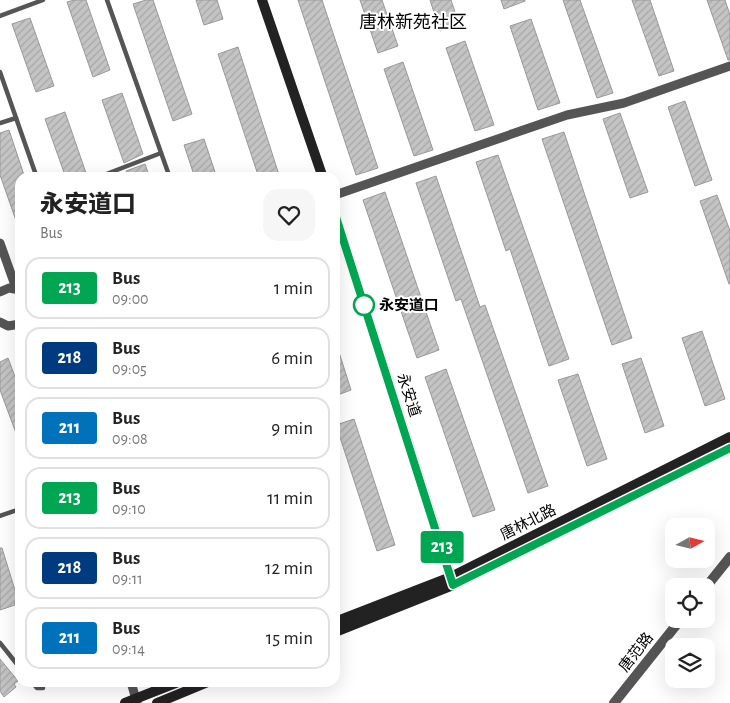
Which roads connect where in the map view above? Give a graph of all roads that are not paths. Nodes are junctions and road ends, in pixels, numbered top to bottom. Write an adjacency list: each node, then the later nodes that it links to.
1 (43, 0): 4 (lane)
2 (107, 0): 9 (lane)
3 (262, 0): 13 (main road)
4 (0, 16)
5 (730, 66): 14 (street)
6 (0, 72): 7 (lane)
7 (16, 118): 8 (lane); 10 (lane)
8 (0, 124)
9 (161, 153): 11 (lane); 12 (lane)
10 (35, 172)
11 (112, 172)
12 (168, 172)
13 (321, 172)
14 (340, 193)
15 (340, 230): 28 (main road, 永安道)
16 (0, 243): 17 (street)
17 (15, 281)
18 (15, 289): 19 (street)
19 (0, 292)
20 (0, 322): 21 (street)
21 (15, 325)
22 (730, 437): 28 (main road, 唐林北路)
23 (730, 448): 28 (main road, 唐林北路)
24 (15, 511): 25 (lane)
25 (0, 516)
26 (730, 557): 27 (street)
27 (713, 578)
28 (452, 581): 29 (main road, 唐林北路); 31 (main road, 唐林北路)
29 (340, 620)
30 (674, 628): 42 (street, 唐范路)
31 (340, 630)
32 (0, 643): 33 (lane)
33 (15, 662)
34 (36, 687): 38 (lane)
35 (132, 687): 39 (street)
36 (167, 687): 39 (main road)
37 (196, 687): 41 (main road)
38 (43, 688)
39 (136, 701): 40 (main road)
40 (125, 703)
41 (157, 703)
42 (614, 703)

